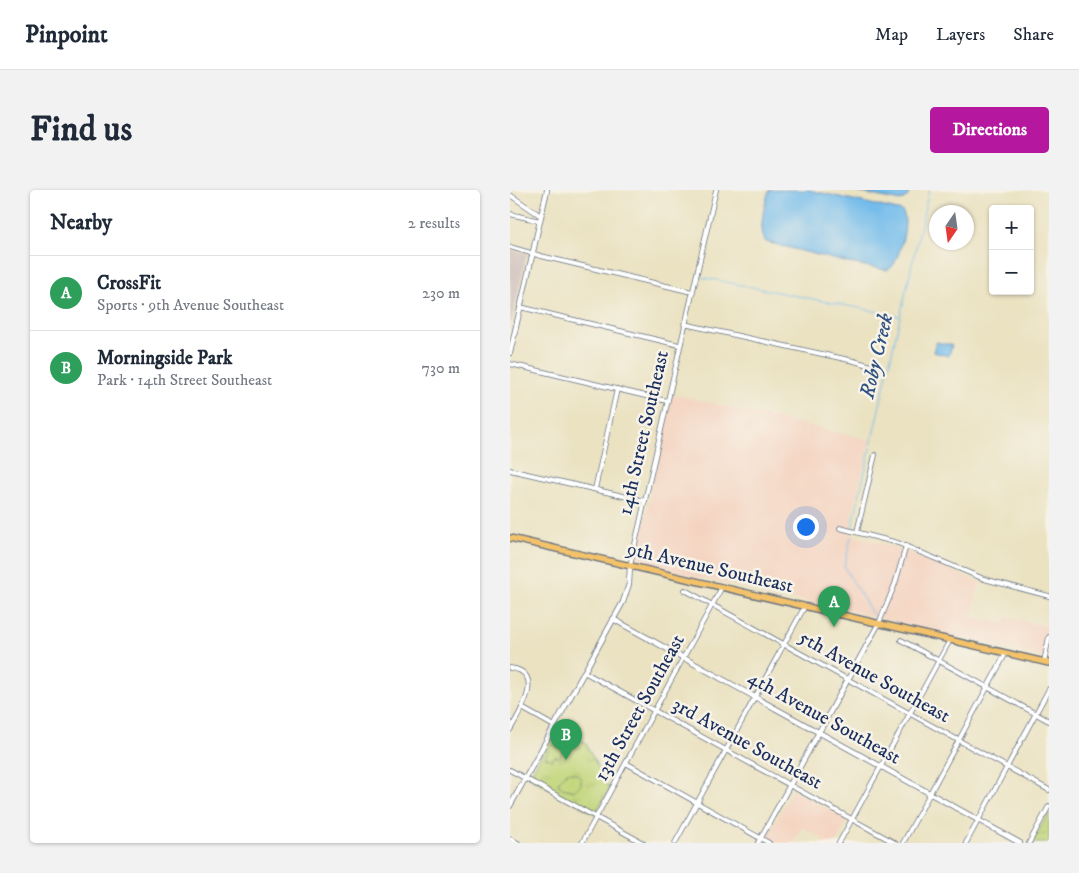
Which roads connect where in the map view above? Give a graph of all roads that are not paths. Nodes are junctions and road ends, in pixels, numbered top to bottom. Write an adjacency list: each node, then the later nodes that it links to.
1 (546, 190): 5 (street)
2 (716, 190): 8 (street, 14th Street Southeast)
3 (510, 195): 5 (street)
4 (510, 214): 5 (street)
5 (540, 218): 7 (street)
6 (510, 246): 7 (street)
7 (532, 253): 8 (street); 9 (street)
8 (692, 292): 10 (street, 14th Street Southeast)
9 (520, 308): 11 (street); 12 (street)
10 (684, 324): 11 (street, 14th Street Southeast); 14 (street)
11 (679, 345): 16 (street, 14th Street Southeast)
12 (510, 353)
13 (510, 364): 15 (street)
14 (875, 367)
15 (617, 389): 16 (street); 19 (street)
16 (667, 401): 20 (street, 14th Street Southeast)
17 (876, 454): 22 (street)
18 (510, 470): 19 (street)
19 (595, 489): 20 (street)
20 (645, 501): 25 (street, 14th Street Southeast)
21 (840, 528): 22 (street)
22 (857, 532): 24 (street)
23 (510, 538): 25 (main road, 9th Avenue Southeast)
24 (906, 546): 28 (street); 32 (street)
25 (630, 566): 26 (main road, 9th Avenue Southeast); 31 (street, 14th Street Southeast)
26 (722, 587): 29 (street, 13th Street Southeast); 30 (main road, 9th Avenue Southeast)
27 (685, 590): 29 (street, 5th Avenue Southeast)
28 (1049, 596)
29 (714, 604): 36 (street, 5th Avenue Southeast); 38 (street, 13th Street Southeast)
30 (805, 606): 32 (main road, 9th Avenue Southeast); 36 (street)
31 (613, 619): 38 (street, 4th Avenue Southeast); 42 (street, 14th Street Southeast)
32 (879, 624): 35 (main road, 9th Avenue Southeast); 43 (street)
33 (1049, 637): 40 (street)
34 (901, 640): 39 (street)
35 (950, 640): 37 (main road, 9th Avenue Southeast); 39 (street)
36 (784, 644): 43 (street, 5th Avenue Southeast); 46 (street)
37 (1006, 653): 40 (main road, 9th Avenue Southeast); 44 (street)
38 (684, 658): 46 (street, 4th Avenue Southeast); 48 (street, 13th Street Southeast)
39 (939, 660): 44 (street); 49 (street)
40 (1046, 662)
41 (510, 668): 47 (street)
42 (584, 672): 48 (street, 3rd Avenue Southeast); 52 (street, 14th Street Southeast)
43 (848, 679): 49 (street, 5th Avenue Southeast); 54 (street)
44 (987, 687): 50 (street); 55 (street)
45 (1049, 689): 50 (street)
46 (755, 697): 54 (street, 4th Avenue Southeast); 56 (street)
47 (522, 708): 52 (street); 53 (street)
48 (655, 711): 56 (street, 3rd Avenue Southeast); 57 (street, 13th Street Southeast)
49 (910, 713): 55 (street, 5th Avenue Southeast); 58 (street)
50 (1036, 714): 51 (street); 59 (street)
51 (1049, 721)
52 (554, 726): 61 (street, 14th Street Southeast)
53 (510, 730)
54 (819, 732): 58 (street, 4th Avenue Southeast); 62 (street)
55 (958, 740): 59 (street, 5th Avenue Southeast); 64 (street)
56 (726, 750): 62 (street, 3rd Avenue Southeast); 65 (street)
57 (626, 763): 65 (street); 68 (street, 13th Street Southeast)
58 (881, 766): 64 (street, 4th Avenue Southeast); 69 (street)
59 (1007, 767): 63 (street, 5th Avenue Southeast); 70 (street)
60 (510, 770): 61 (street)
61 (525, 778): 66 (street, 14th Street Southeast); 68 (street)
62 (790, 786): 69 (street, 3rd Avenue Southeast); 72 (street)
63 (1049, 790)
64 (929, 793): 70 (street, 4th Avenue Southeast); 80 (street)
65 (697, 803): 72 (street); 76 (street)
66 (510, 806)
67 (1049, 806): 83 (street)
68 (596, 818): 74 (street, 13th Street Southeast); 75 (street)
69 (852, 820): 78 (street); 79 (street, 3rd Avenue Southeast)
70 (978, 820): 81 (street); 82 (street, 4th Avenue Southeast)
71 (510, 839): 73 (street)
72 (760, 841): 77 (street)
73 (518, 843)
74 (582, 843)
75 (643, 843)
76 (675, 843)
77 (769, 843)
78 (839, 843)
79 (895, 843)
80 (903, 843)
81 (966, 843)
82 (1020, 843)
83 (1029, 843)

